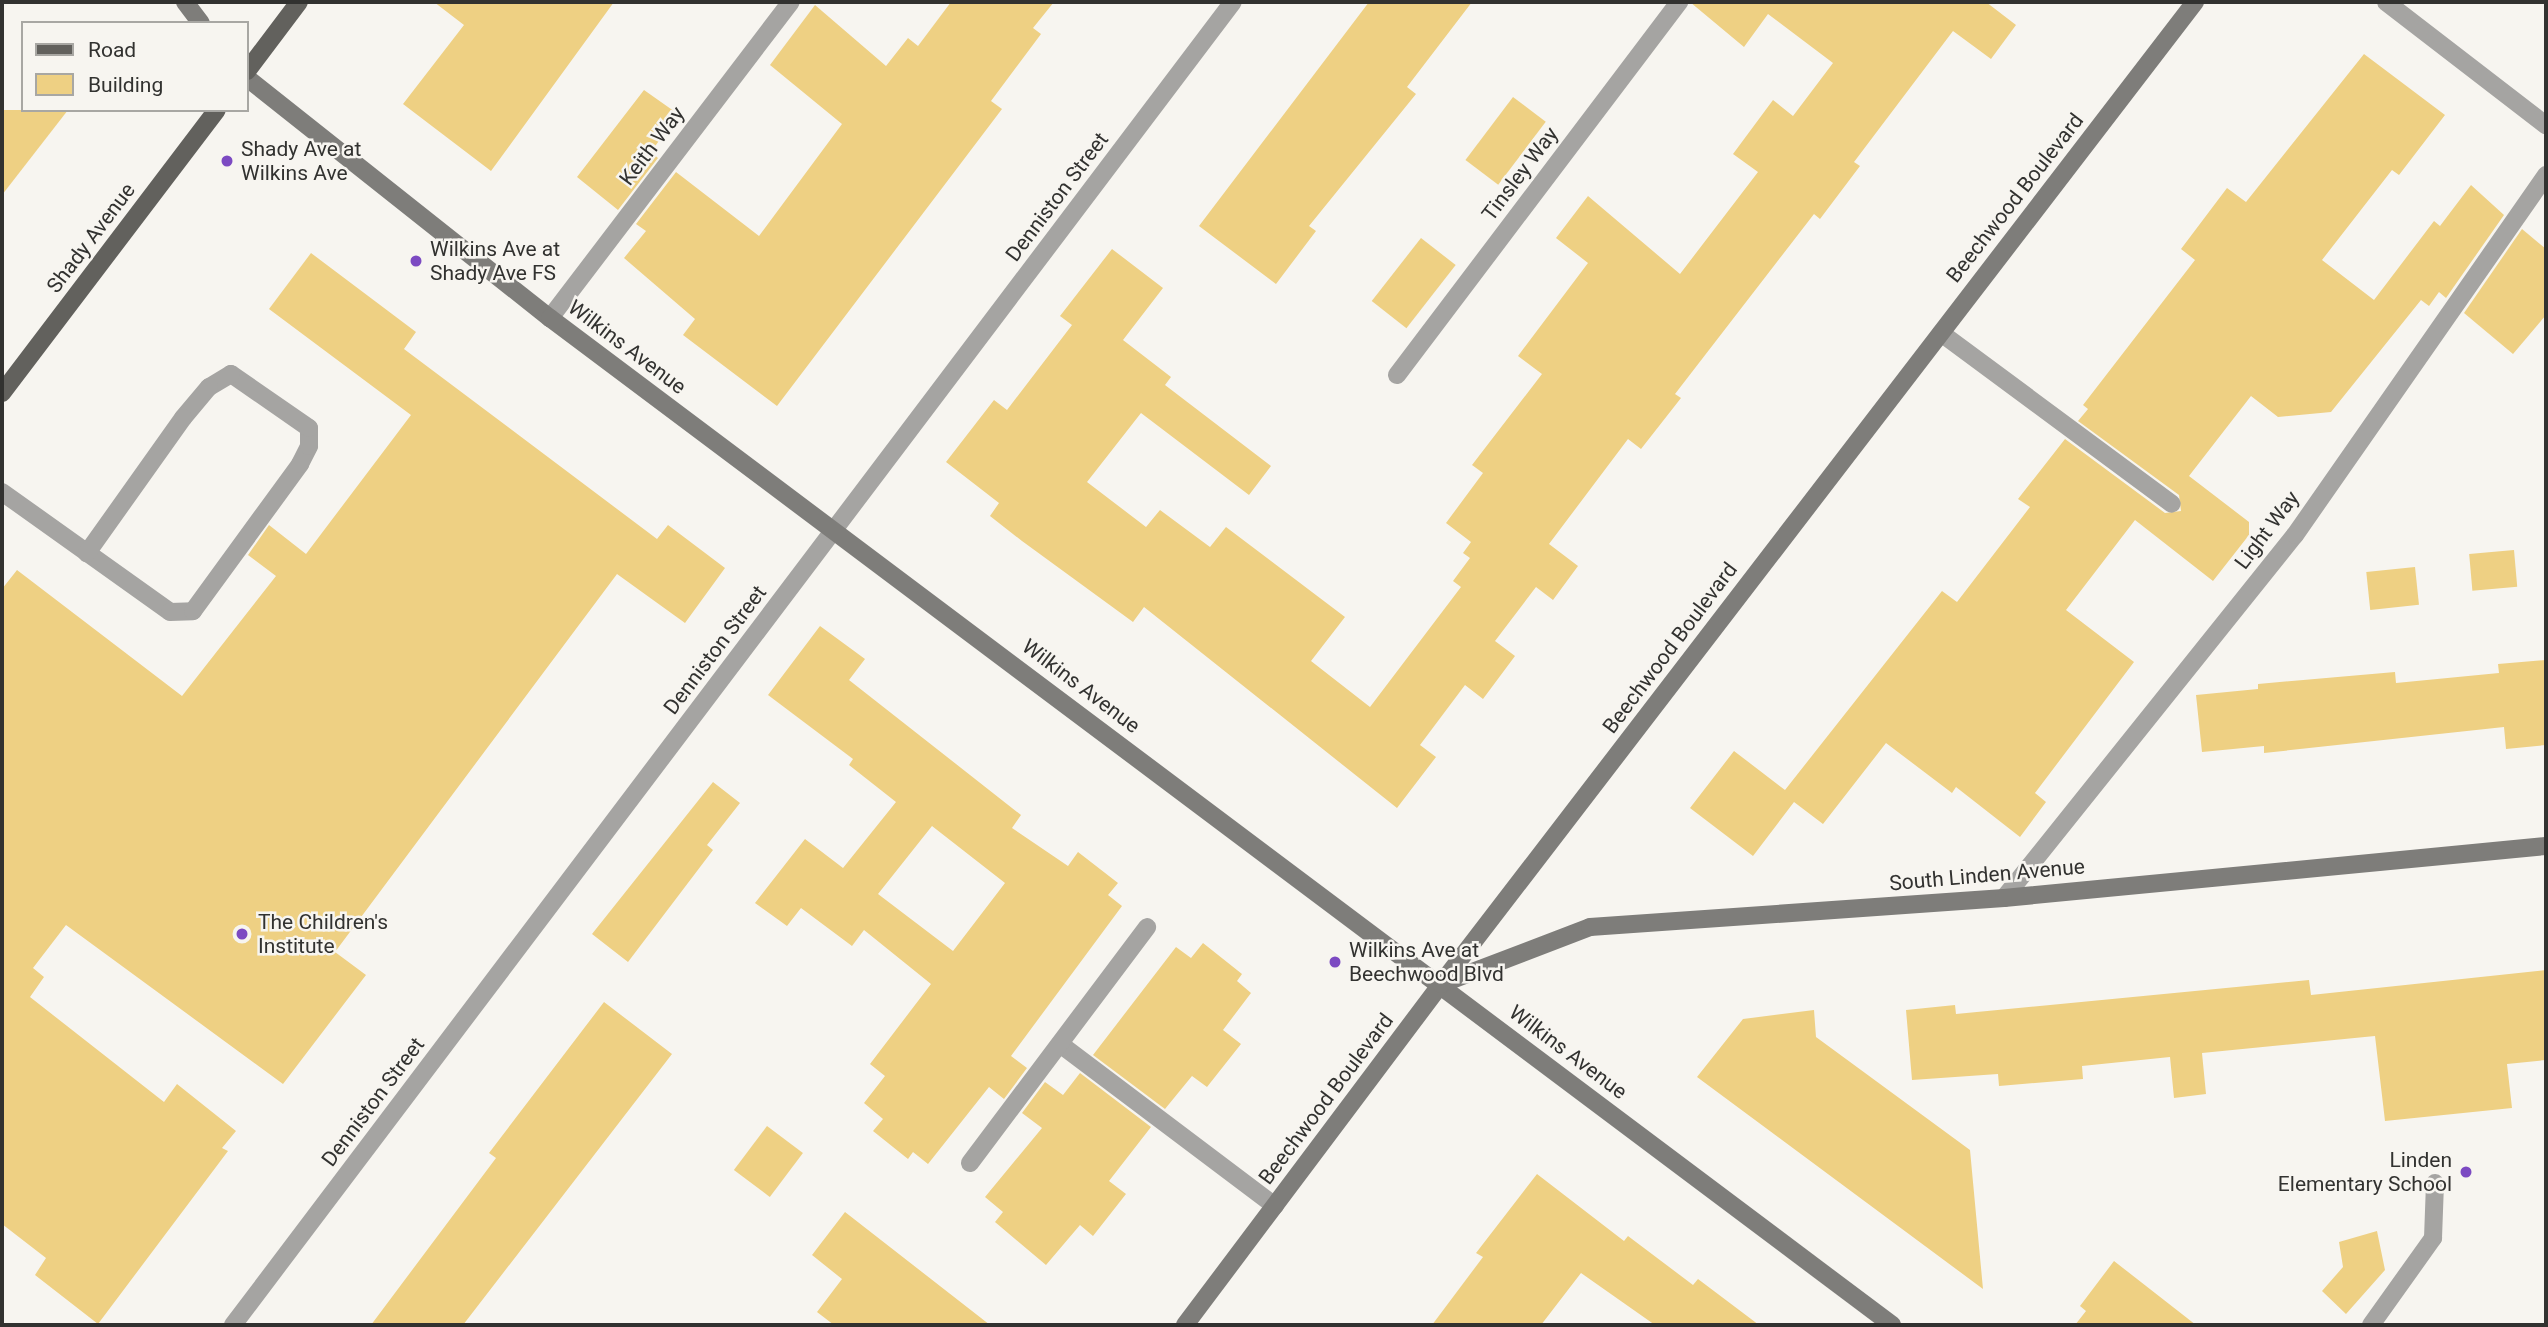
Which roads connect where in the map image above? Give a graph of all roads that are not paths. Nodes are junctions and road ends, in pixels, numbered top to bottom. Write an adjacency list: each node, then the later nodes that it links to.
1 (185, 2): 8 (main road)
2 (299, 2): 9 (main road)
3 (791, 2): 14 (street, Keith Way)
4 (1233, 2): 20 (street, Denniston Street)
5 (1679, 2): 16 (street, Tinsley Way)
6 (2195, 2): 15 (main road, Beechwood Boulevard)
7 (2386, 2): 12 (street)
8 (199, 21)
9 (248, 70)
10 (248, 79): 14 (main road, Wilkins Avenue)
11 (215, 112): 17 (main road, Shady Avenue)
12 (2546, 125)
13 (2546, 175): 23 (street, Light Way)
14 (550, 318): 20 (main road, Wilkins Avenue)
15 (1941, 333): 19 (street); 25 (main road, Beechwood Boulevard)
16 (1397, 375)
17 (2, 393)
18 (2, 492): 21 (street)
19 (2172, 504)
20 (834, 530): 25 (main road, Wilkins Avenue); 30 (street, Denniston Street)
21 (87, 553): 21 (street)
22 (2546, 846): 23 (main road, South Linden Avenue)
23 (2004, 898): 25 (main road, South Linden Avenue)
24 (1147, 927): 26 (street)
25 (1441, 984): 29 (main road, Beechwood Boulevard); 32 (main road, Wilkins Avenue)
26 (1060, 1044): 27 (street); 29 (street)
27 (970, 1163)
28 (2435, 1183): 33 (street)
29 (1275, 1206): 31 (main road, Beechwood Boulevard)
30 (233, 1325)
31 (1185, 1325)
32 (1892, 1325)
33 (2371, 1325)

